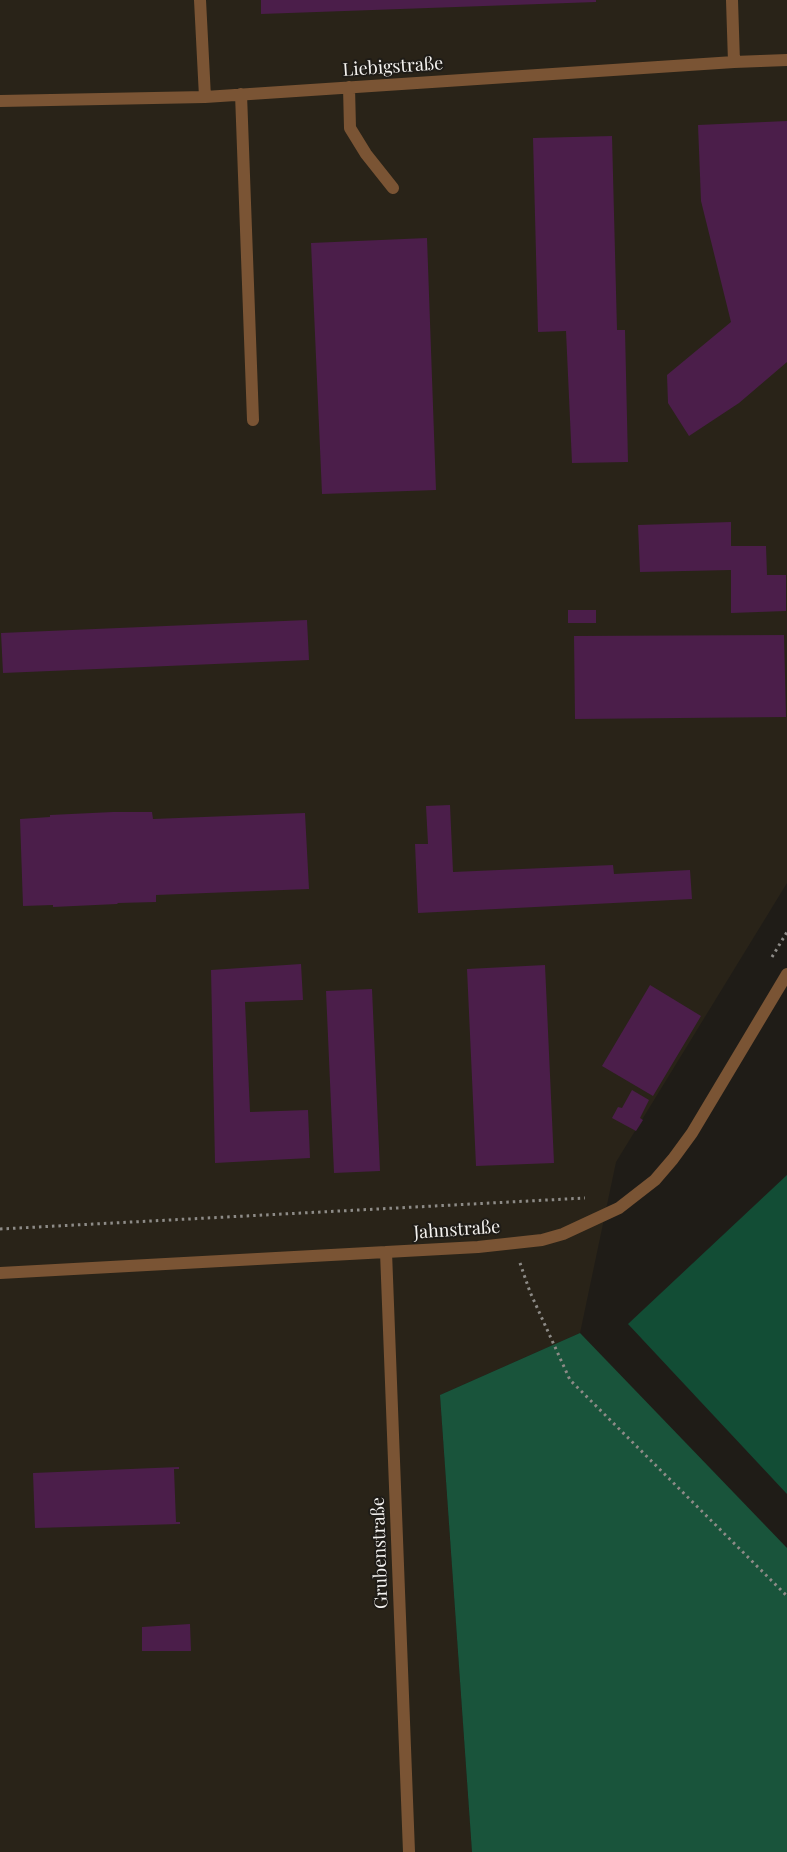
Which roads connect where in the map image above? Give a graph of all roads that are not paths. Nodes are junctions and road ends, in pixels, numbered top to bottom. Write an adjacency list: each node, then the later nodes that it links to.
1 (200, 0): 7 (street)
2 (732, 0): 4 (street)
3 (787, 60): 4 (street, Liebigstraße)
4 (734, 62): 5 (street, Liebigstraße)
5 (349, 87): 6 (street, Liebigstraße); 9 (street)
6 (241, 94): 7 (street, Liebigstraße); 10 (street)
7 (205, 96): 8 (street, Liebigstraße)
8 (0, 101)
9 (393, 188)
10 (253, 420)
11 (787, 974): 12 (street, Jahnstraße)
12 (386, 1252): 13 (street, Jahnstraße); 14 (street, Grubenstraße)
13 (0, 1272)
14 (409, 1852)

